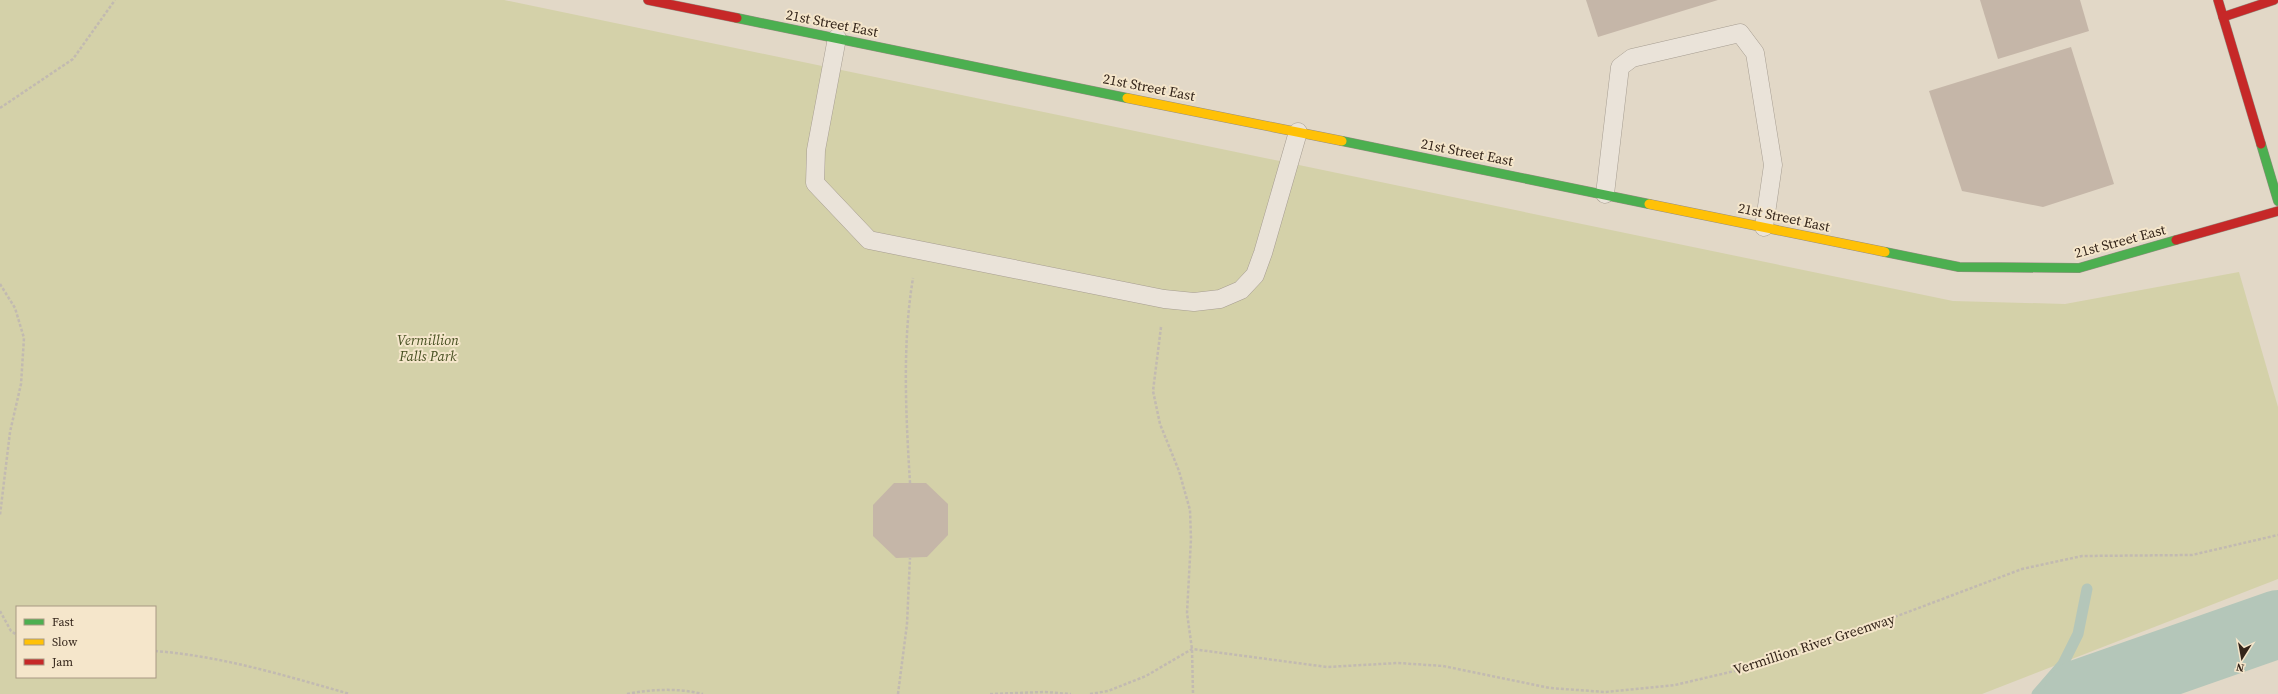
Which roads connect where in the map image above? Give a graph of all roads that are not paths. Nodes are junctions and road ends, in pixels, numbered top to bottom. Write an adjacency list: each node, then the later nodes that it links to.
1 (648, 0): 5 (main road, 21st Street East)
2 (2218, 0): 4 (main road)
3 (2274, 0): 4 (main road)
4 (2223, 17): 8 (main road)
5 (837, 38): 6 (main road, 21st Street East); 6 (lane)
6 (1298, 132): 7 (main road, 21st Street East)
7 (1605, 194): 10 (main road, 21st Street East); 10 (lane)
8 (2278, 201)
9 (2278, 211): 10 (main road, 21st Street East)
10 (1764, 227)

